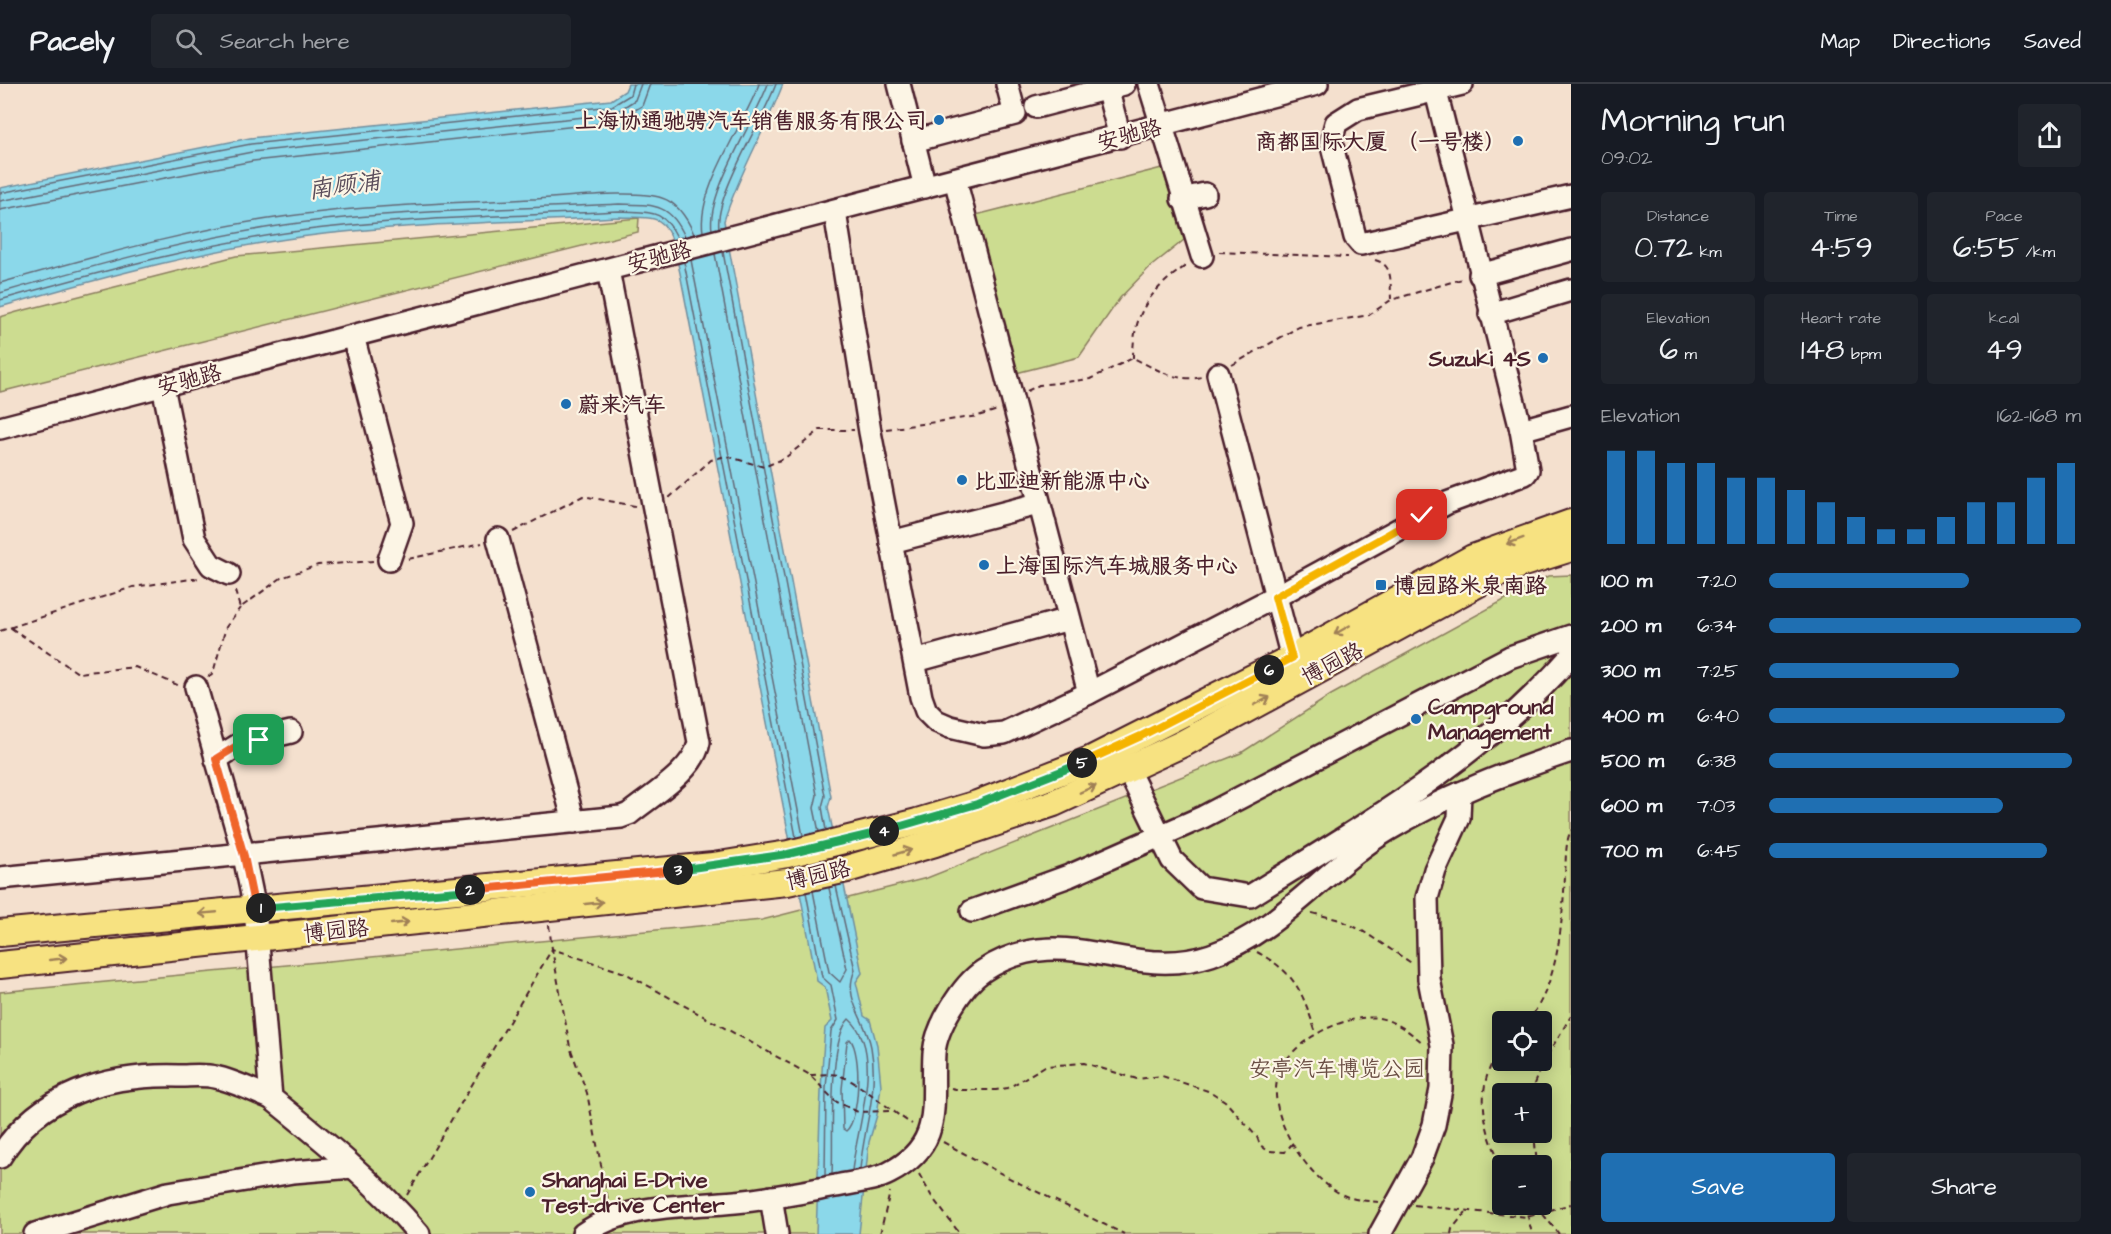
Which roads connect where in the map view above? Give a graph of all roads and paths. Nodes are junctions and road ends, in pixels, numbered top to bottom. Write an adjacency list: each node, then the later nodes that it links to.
1 (899, 84): 11 (street)
2 (1007, 84): 11 (street)
3 (1149, 84): 9 (street)
4 (1317, 84): 9 (street, 安驰路)
5 (1462, 84): 7 (street)
6 (1115, 86): 8 (street); 10 (street)
7 (1435, 87): 18 (street); 18 (street)
8 (1036, 107)
9 (1161, 125): 10 (street, 安驰路); 16 (street)
10 (1120, 137): 12 (street, 安驰路)
11 (913, 141): 13 (street)
12 (955, 179): 13 (street, 安驰路); 32 (street)
13 (925, 187): 17 (street, 安驰路)
14 (1205, 194): 16 (street)
15 (1571, 196): 18 (street)
16 (1182, 199): 20 (street)
17 (835, 212): 23 (street, 安驰路); 36 (street)
18 (1467, 219): 24 (street)
19 (1571, 250): 24 (street)
20 (1202, 256): 21 (path); 29 (path)
21 (1354, 257)
22 (1365, 259): 26 (path)
23 (608, 270): 28 (street, 安驰路); 39 (street)
24 (1480, 274): 26 (path); 27 (street)
25 (1571, 290): 27 (street)
26 (1391, 300): 30 (path)
27 (1490, 314): 35 (street)
28 (353, 336): 31 (street, 安驰路); 44 (street)
29 (1133, 358): 30 (path); 32 (path)
30 (1218, 374): 46 (street)
31 (163, 386): 34 (street, 安驰路); 45 (street)
32 (1013, 406): 36 (path); 38 (street)
33 (1571, 416): 35 (street)
34 (0, 428)
35 (1521, 430): 46 (street)
36 (870, 432): 37 (path); 42 (street)
37 (687, 484)
38 (1038, 504): 42 (street); 48 (street)
39 (654, 510): 41 (path); 62 (street)
40 (1571, 523): 53 (main road, 博园路, one-way to 53)
41 (498, 539): 44 (path); 62 (street)
42 (891, 542): 54 (street)
43 (1571, 549): 60 (main road, 博园路, one-way to 43)
44 (389, 560): 47 (path)
45 (229, 574): 47 (path); 49 (path)
46 (1275, 597): 53 (street); 56 (street)
47 (240, 608): 55 (path)
48 (1069, 619): 54 (street); 56 (street)
49 (11, 627): 50 (path); 55 (path)
50 (0, 631)
51 (1571, 636): 64 (street)
52 (1571, 656): 64 (street)
53 (1292, 658): 69 (main road, 博园路)
54 (915, 661): 56 (street)
55 (196, 687): 59 (street)
56 (1089, 693)
57 (291, 732): 59 (street)
58 (1571, 752): 61 (street)
59 (216, 759): 65 (street)
60 (1128, 770): 64 (street); 68 (main road, 博园路, one-way to 60)
61 (1460, 793): 67 (street); 76 (street)
62 (574, 822): 65 (street)
63 (1571, 830): 77 (path)
64 (1159, 836): 70 (street)
65 (244, 856): 66 (street); 69 (street)
66 (0, 878)
67 (1293, 904): 73 (street); 76 (path)
68 (546, 908): 72 (main road, 博园路, one-way to 68); 74 (path)
69 (255, 909): 71 (main road, 博园路, one-way to 71); 72 (street)
70 (972, 911)
71 (0, 933)
72 (258, 938): 75 (main road, 博园路, one-way to 72); 85 (street)
73 (1233, 948): 79 (path); 83 (street)
74 (552, 949): 82 (path); 96 (path); 102 (path)
75 (0, 965)
76 (1429, 967): 80 (street)
77 (1536, 1011)
78 (1571, 1016): 84 (path)
79 (1317, 1034): 80 (path); 88 (path)
80 (1442, 1063): 94 (street)
81 (1492, 1063): 89 (path)
82 (810, 1075): 86 (path); 86 (path)
83 (936, 1082): 87 (street); 88 (path)
84 (1534, 1083)
85 (271, 1098): 90 (street); 91 (street)
86 (889, 1111): 87 (path)
87 (929, 1134): 92 (street); 109 (path)
88 (1292, 1144): 94 (path)
89 (1499, 1155)
90 (0, 1157)
91 (353, 1167): 96 (street); 103 (street)
92 (890, 1172): 93 (street); 107 (path); 108 (path)
93 (780, 1196): 102 (street); 106 (street)
94 (1399, 1203): 98 (path); 110 (street)
95 (1571, 1204): 97 (path)
96 (399, 1209): 104 (street)
97 (1552, 1210)
98 (1467, 1211): 101 (path); 111 (path)
99 (1534, 1215): 101 (path)
100 (1544, 1215): 113 (path)
101 (1527, 1217): 112 (path)
102 (611, 1218): 105 (street)
103 (35, 1234)
104 (419, 1234)
105 (583, 1234)
106 (777, 1234)
107 (880, 1234)
108 (960, 1234)
109 (1124, 1234)
110 (1380, 1234)
111 (1451, 1234)
112 (1532, 1234)
113 (1559, 1234)

